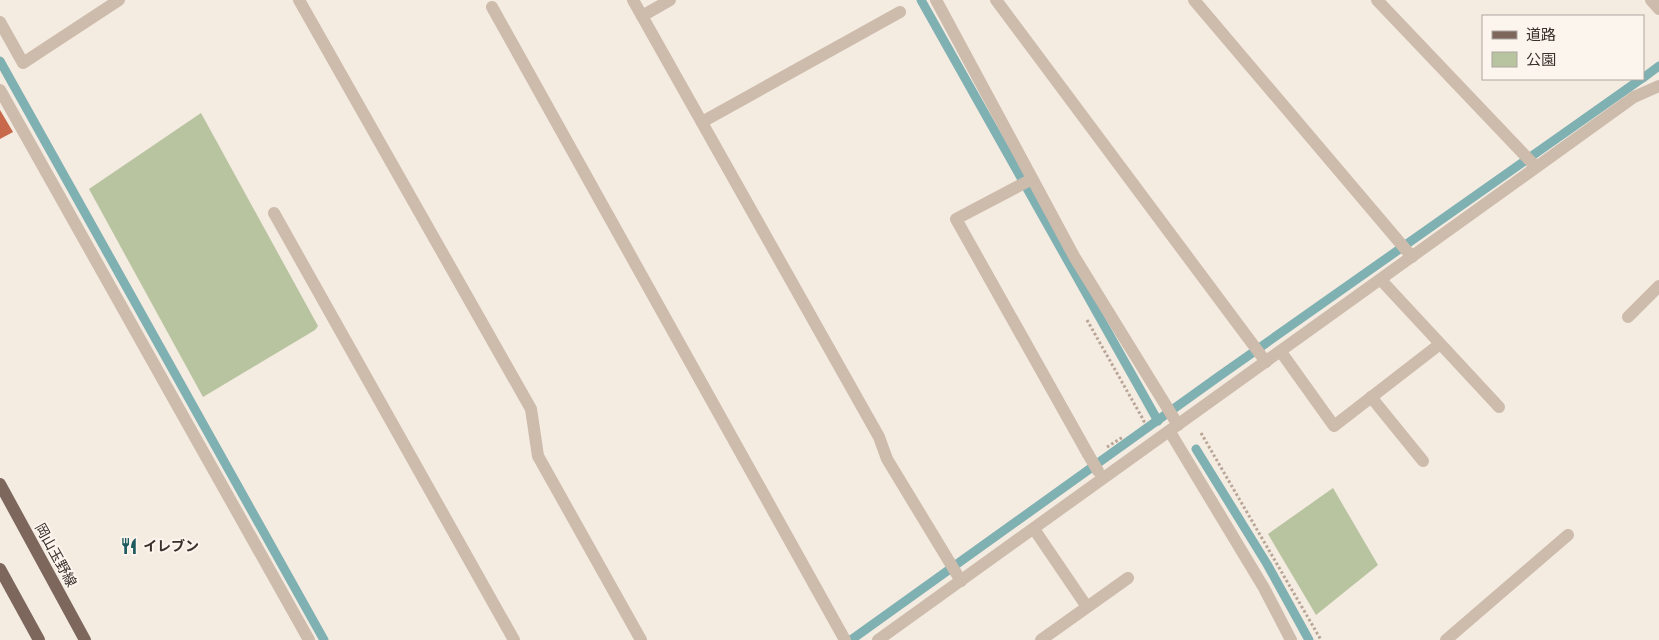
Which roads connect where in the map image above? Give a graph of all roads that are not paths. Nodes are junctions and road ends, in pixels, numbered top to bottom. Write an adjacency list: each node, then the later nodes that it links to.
1 (119, 0): 14 (street)
2 (299, 0): 45 (street)
3 (633, 0): 13 (street)
4 (670, 0): 13 (street)
5 (936, 0): 19 (street)
6 (996, 0): 27 (street)
7 (1194, 0): 21 (street)
8 (1377, 0): 18 (street)
9 (1651, 0): 11 (street)
10 (492, 7): 40 (street)
11 (1659, 9)
12 (900, 12): 17 (street)
13 (642, 16): 17 (street)
14 (0, 22)
15 (0, 90): 43 (street)
16 (1657, 90): 18 (street)
17 (702, 122): 37 (street)
18 (1530, 161): 21 (street)
19 (1026, 181): 30 (street); 32 (street, bridge)
20 (274, 212): 44 (street)
21 (1410, 255): 22 (street)
22 (1381, 280): 25 (street); 26 (street)
23 (1659, 286): 24 (street)
24 (1628, 317)
25 (1440, 344): 28 (street); 29 (street)
26 (1281, 352): 27 (street); 28 (street)
27 (1264, 359): 30 (street)
28 (1372, 397): 31 (street)
29 (1499, 407)
30 (1174, 425): 32 (street); 48 (street)
31 (1423, 462)
32 (1101, 475): 34 (street)
33 (0, 484): 42 (main road, 岡山玉野線)
34 (1034, 529): 37 (street); 39 (street)
35 (1568, 535): 49 (street)
36 (0, 569): 41 (main road)
37 (955, 572): 46 (street)
38 (1128, 578): 39 (street)
39 (1087, 607): 47 (street)
40 (844, 639)
41 (39, 640)
42 (85, 640)
43 (309, 640)
44 (514, 640)
45 (641, 640)
46 (878, 640)
47 (1041, 640)
48 (1291, 640)
49 (1446, 640)

